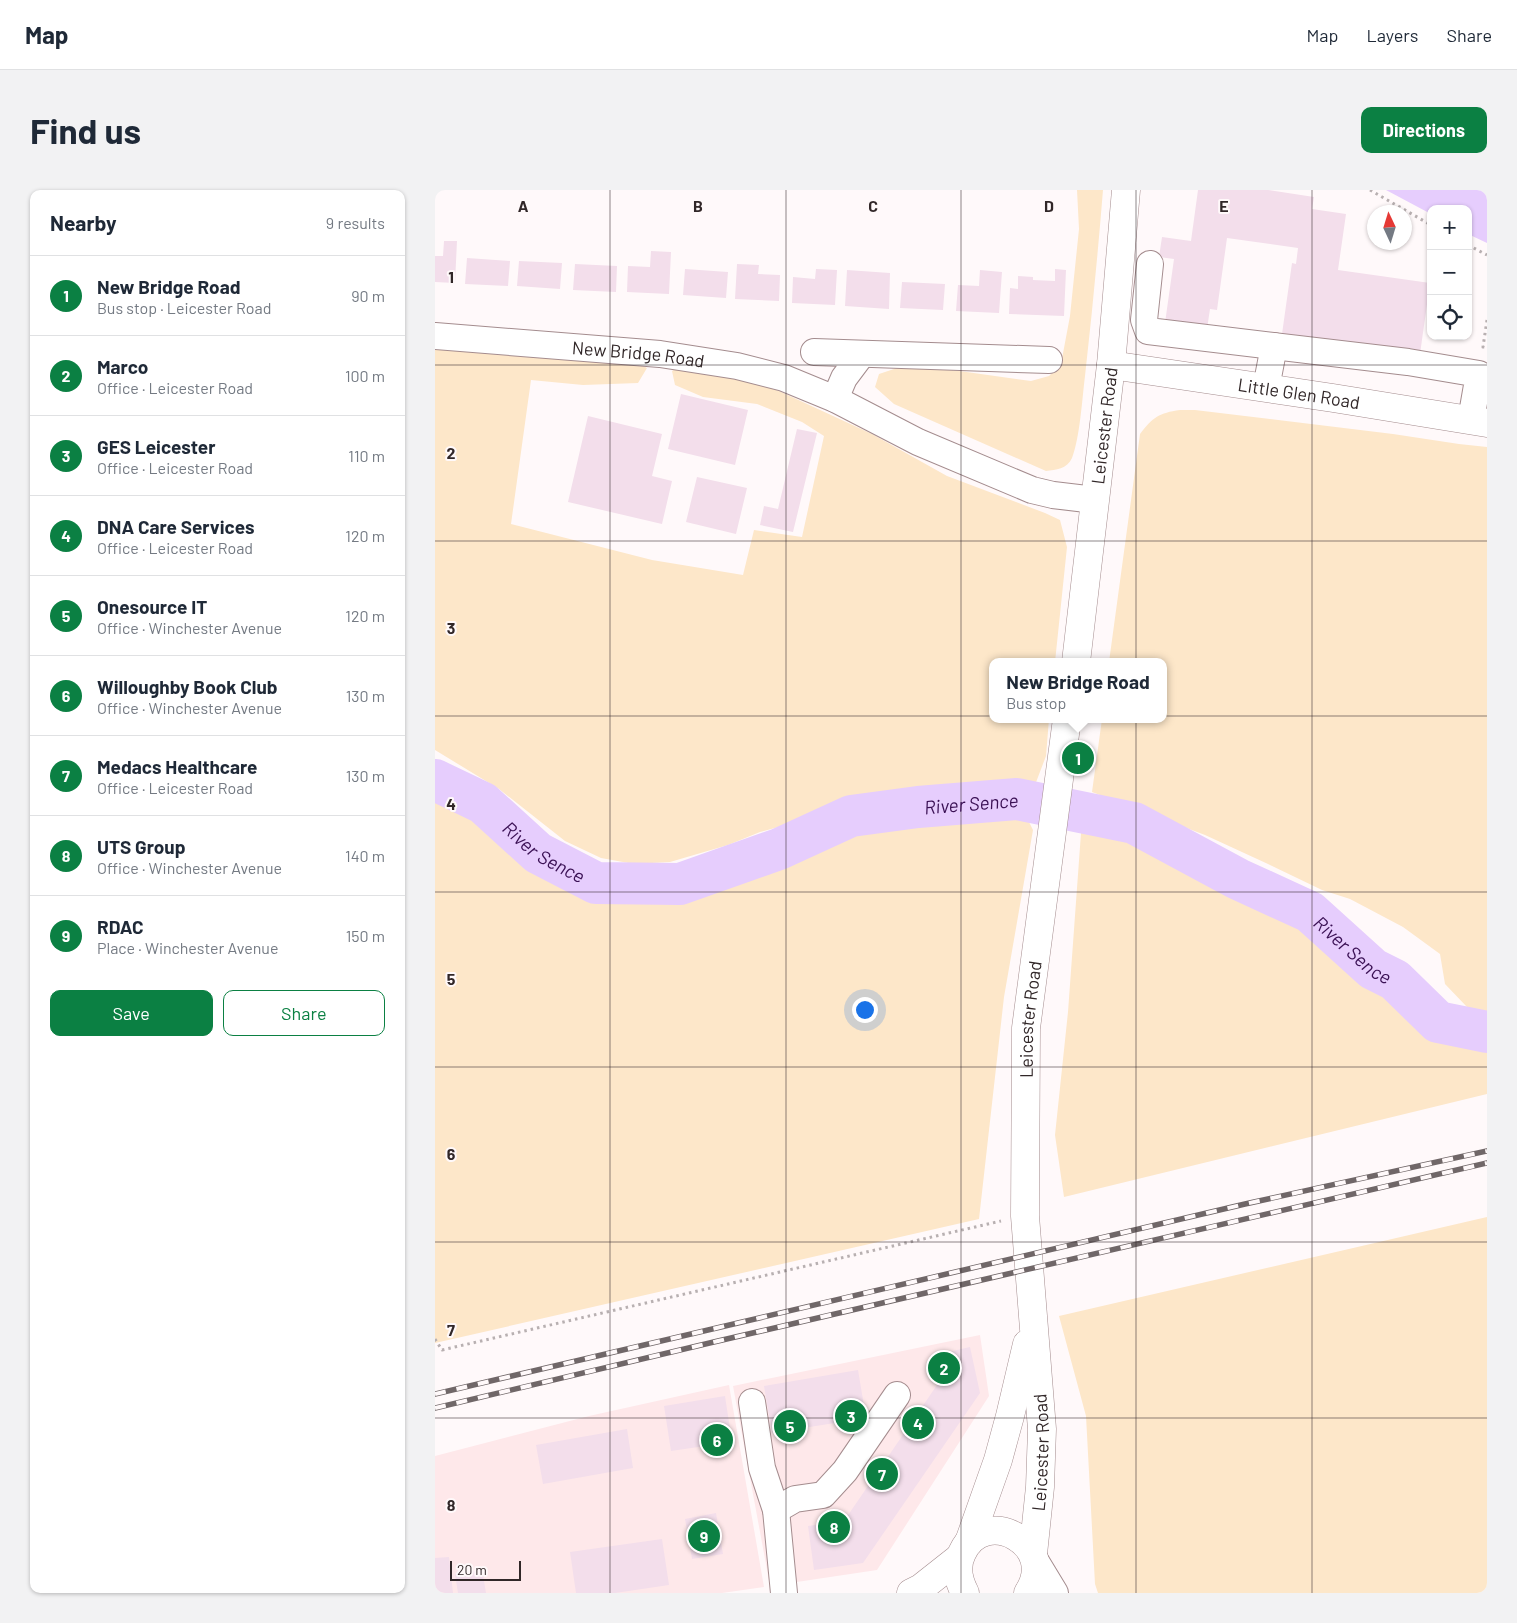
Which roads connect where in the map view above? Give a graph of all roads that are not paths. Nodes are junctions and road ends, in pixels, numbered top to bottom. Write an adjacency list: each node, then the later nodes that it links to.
1 (1126, 190): 8 (main road, Leicester Road)
2 (1150, 264): 4 (street)
3 (435, 336): 10 (street, New Bridge Road)
4 (1274, 346): 9 (street); 11 (street)
5 (813, 352): 6 (street)
6 (862, 354): 7 (street); 10 (street)
7 (1049, 360)
8 (1111, 365): 9 (main road, Little Glen Road); 12 (main road, Leicester Road)
9 (1266, 388): 11 (main road, Little Glen Road)
10 (835, 399): 12 (street, New Bridge Road)
11 (1479, 422)
12 (1095, 500): 13 (main road, Leicester Road)
13 (1076, 658)
14 (1066, 723): 15 (main road, Leicester Road)
15 (1032, 1321): 19 (main road, Leicester Road); 20 (main road, Leicester Road)
16 (897, 1395): 18 (street)
17 (752, 1402): 18 (street)
18 (776, 1510): 21 (street)
19 (964, 1550): 20 (main road); 22 (main road); 23 (main road)
20 (1034, 1557): 24 (main road, Leicester Road); 25 (street)
21 (784, 1593)
22 (911, 1593)
23 (965, 1593)
24 (1028, 1593)
25 (1055, 1593)

